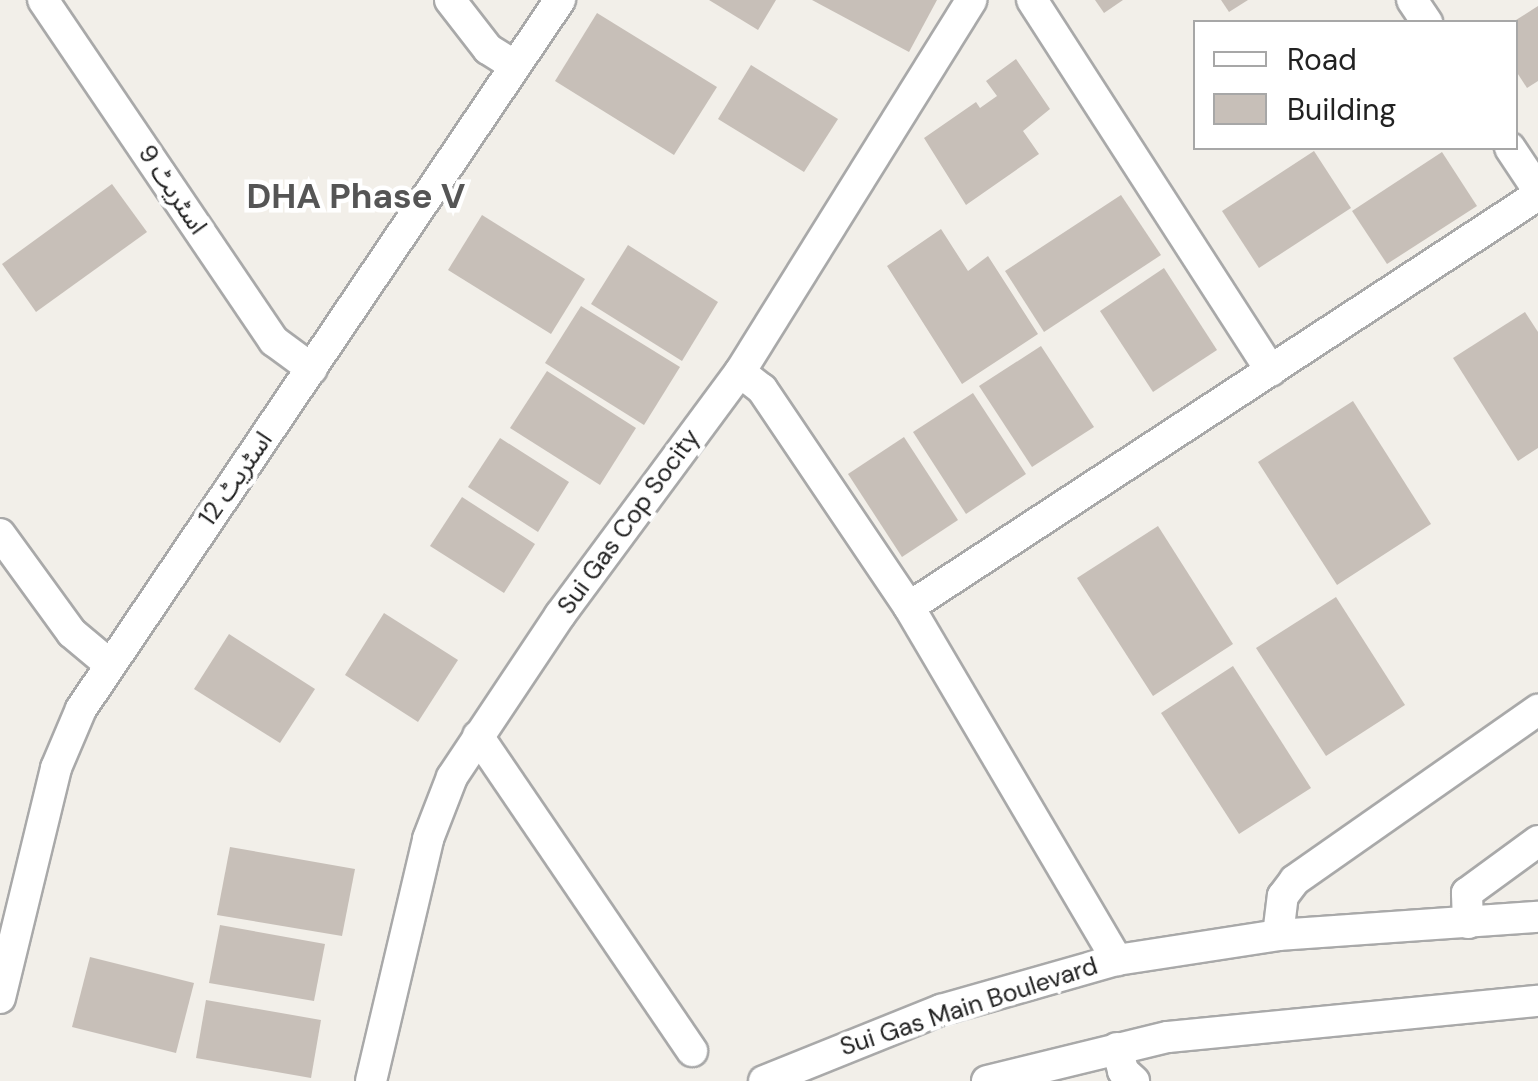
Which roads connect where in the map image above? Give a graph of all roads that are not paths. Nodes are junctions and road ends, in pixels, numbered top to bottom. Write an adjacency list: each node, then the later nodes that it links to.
1 (43, 0): 9 (street, اسٹریٹ 9)
2 (450, 0): 6 (street)
3 (560, 0): 6 (street, اسٹریٹ 12)
4 (972, 0): 11 (street, Sui Gas Cop Socity)
5 (1032, 0): 10 (street)
6 (516, 66): 9 (street, اسٹریٹ 12)
7 (1511, 150): 8 (street)
8 (1538, 192): 10 (street)
9 (312, 369): 14 (street, اسٹریٹ 12)
10 (1270, 371): 13 (street)
11 (740, 372): 13 (street); 16 (street, Sui Gas Cop Socity)
12 (0, 534): 14 (street)
13 (909, 606): 21 (street)
14 (109, 664): 22 (street, اسٹریٹ 12)
15 (1538, 710): 20 (street)
16 (478, 736): 25 (street); 26 (street, Sui Gas Cop Socity)
17 (1538, 841): 19 (street)
18 (1538, 917): 19 (street, Sui Gas Main Boulevard)
19 (1468, 922): 20 (street, Sui Gas Main Boulevard)
20 (1278, 935): 21 (street, Sui Gas Main Boulevard)
21 (1117, 960): 27 (street, Sui Gas Main Boulevard)
22 (0, 998)
23 (1538, 1001): 24 (street)
24 (1117, 1048): 28 (street); 29 (street)
25 (692, 1051)
26 (371, 1081)
27 (764, 1081)
28 (987, 1081)
29 (1134, 1081)

